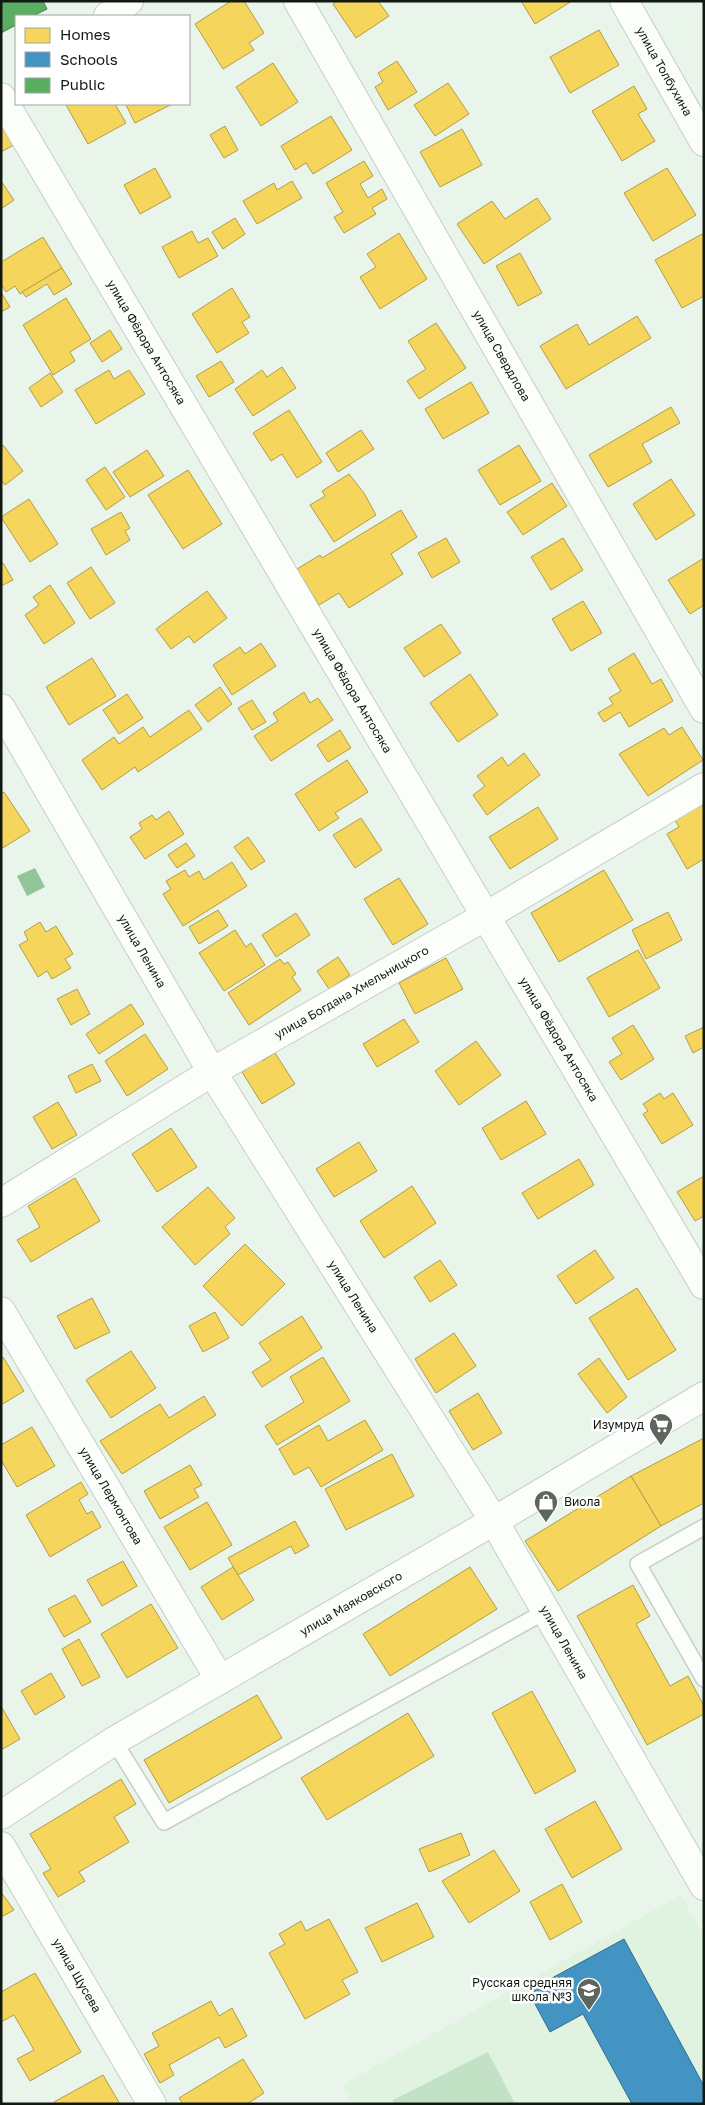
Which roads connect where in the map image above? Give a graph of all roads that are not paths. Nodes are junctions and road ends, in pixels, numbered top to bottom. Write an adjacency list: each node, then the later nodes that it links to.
1 (129, 1): 4 (street)
2 (298, 1): 10 (street, улица Свердлова)
3 (624, 1): 8 (street, улица Толбухина)
4 (109, 15)
5 (15, 82): 6 (street)
6 (1, 91)
7 (1, 97): 12 (street, улица Фёдора Антосяка)
8 (704, 142)
9 (1, 708): 13 (street, улица Ленина)
10 (704, 709)
11 (704, 787): 12 (street, улица Богдана Хмельницкого)
12 (486, 916): 13 (street, улица Богдана Хмельницкого); 15 (street, улица Фёдора Антосяка)
13 (212, 1072): 14 (street, улица Богдана Хмельницкого); 18 (street, улица Ленина)
14 (1, 1203)
15 (704, 1285)
16 (1, 1310): 22 (street, улица Лермонтова)
17 (704, 1396): 18 (street, улица Маяковского)
18 (494, 1521): 20 (street, улица Ленина); 22 (street, улица Маяковского)
19 (704, 1527): 21 (lane)
20 (546, 1611): 23 (lane); 26 (street, улица Ленина)
21 (704, 1678)
22 (220, 1680): 23 (street, улица Маяковского)
23 (114, 1741): 24 (street, улица Маяковского)
24 (1, 1815)
25 (1, 1846): 27 (street, улица Щусева)
26 (704, 1886)
27 (152, 2104)

